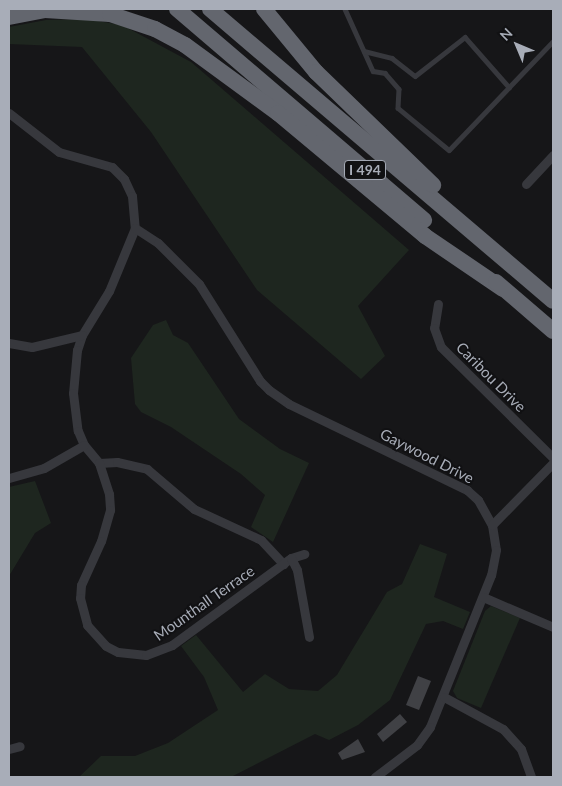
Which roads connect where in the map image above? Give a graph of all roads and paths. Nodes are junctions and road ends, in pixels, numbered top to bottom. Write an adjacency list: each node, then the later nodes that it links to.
1 (177, 9): 14 (highway, I 494)
2 (210, 9): 13 (highway, I 494)
3 (264, 9): 13 (highway)
4 (345, 9): 7 (lane)
5 (9, 17): 14 (highway)
6 (553, 41): 8 (lane)
7 (364, 51): 8 (lane); 8 (lane)
8 (509, 87)
9 (9, 113): 12 (street)
10 (553, 155): 11 (street)
11 (526, 184)
12 (134, 228): 18 (street); 25 (street, Gaywood Drive)
13 (472, 233): 15 (highway, I 494)
14 (503, 289): 17 (highway, I 494)
15 (553, 301)
16 (438, 304): 21 (street, Caribou Drive)
17 (553, 331)
18 (82, 335): 19 (street); 20 (street)
19 (9, 343)
20 (84, 445): 22 (street); 24 (street)
21 (553, 458)
22 (100, 463): 28 (street); 28 (street, Mounthall Terrace)
23 (553, 463): 25 (street)
24 (9, 478)
25 (492, 525): 29 (street, Gaywood Drive)
26 (304, 554): 27 (street, Mounthall Terrace)
27 (291, 558): 28 (street, Mounthall Terrace); 31 (street)
28 (283, 564)
29 (483, 597): 30 (street); 32 (street, Gaywood Drive)
30 (553, 627)
31 (309, 637)
32 (444, 697): 35 (street, Gaywood Drive); 36 (street)
33 (20, 746): 34 (street)
34 (9, 749)
35 (375, 777)
36 (531, 777)

